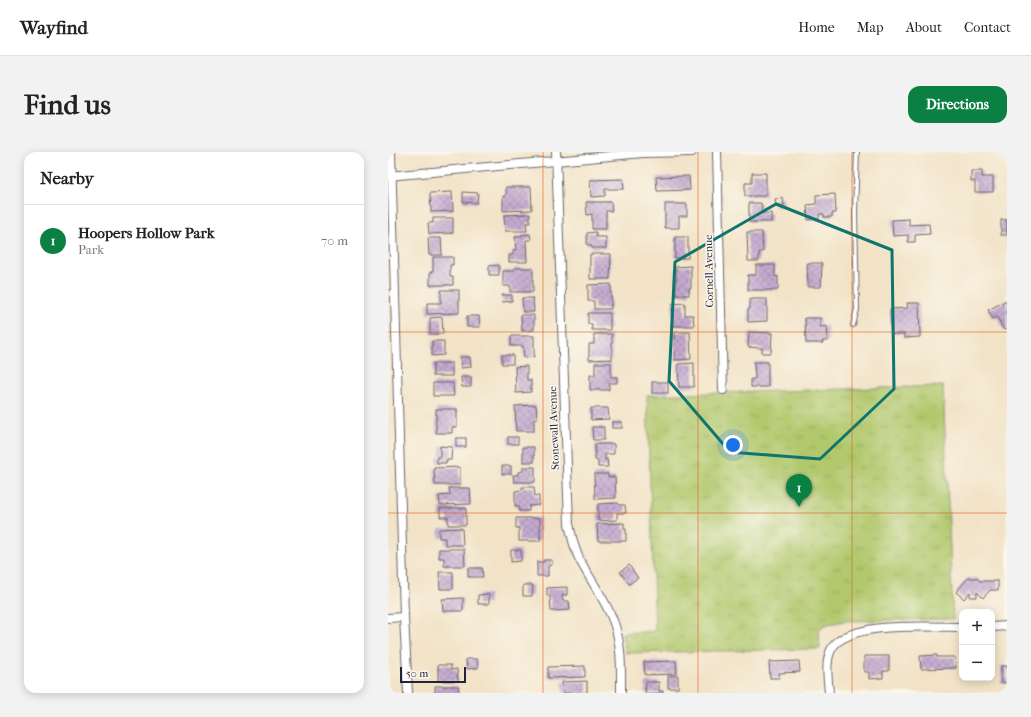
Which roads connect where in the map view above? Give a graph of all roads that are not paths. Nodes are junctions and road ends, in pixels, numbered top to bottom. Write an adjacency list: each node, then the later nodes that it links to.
1 (391, 152): 7 (street)
2 (556, 152): 6 (street, Stonewall Avenue)
3 (692, 152): 6 (street)
4 (717, 152): 9 (street, Cornell Avenue)
5 (857, 152): 8 (lane)
6 (556, 161): 7 (street); 16 (street, Stonewall Avenue)
7 (390, 176): 10 (street)
8 (853, 325)
9 (723, 390)
10 (404, 617): 11 (street); 15 (street)
11 (388, 618)
12 (1007, 626): 14 (street)
13 (959, 627): 17 (street)
14 (995, 627)
15 (408, 693)
16 (621, 693)
17 (829, 693)

